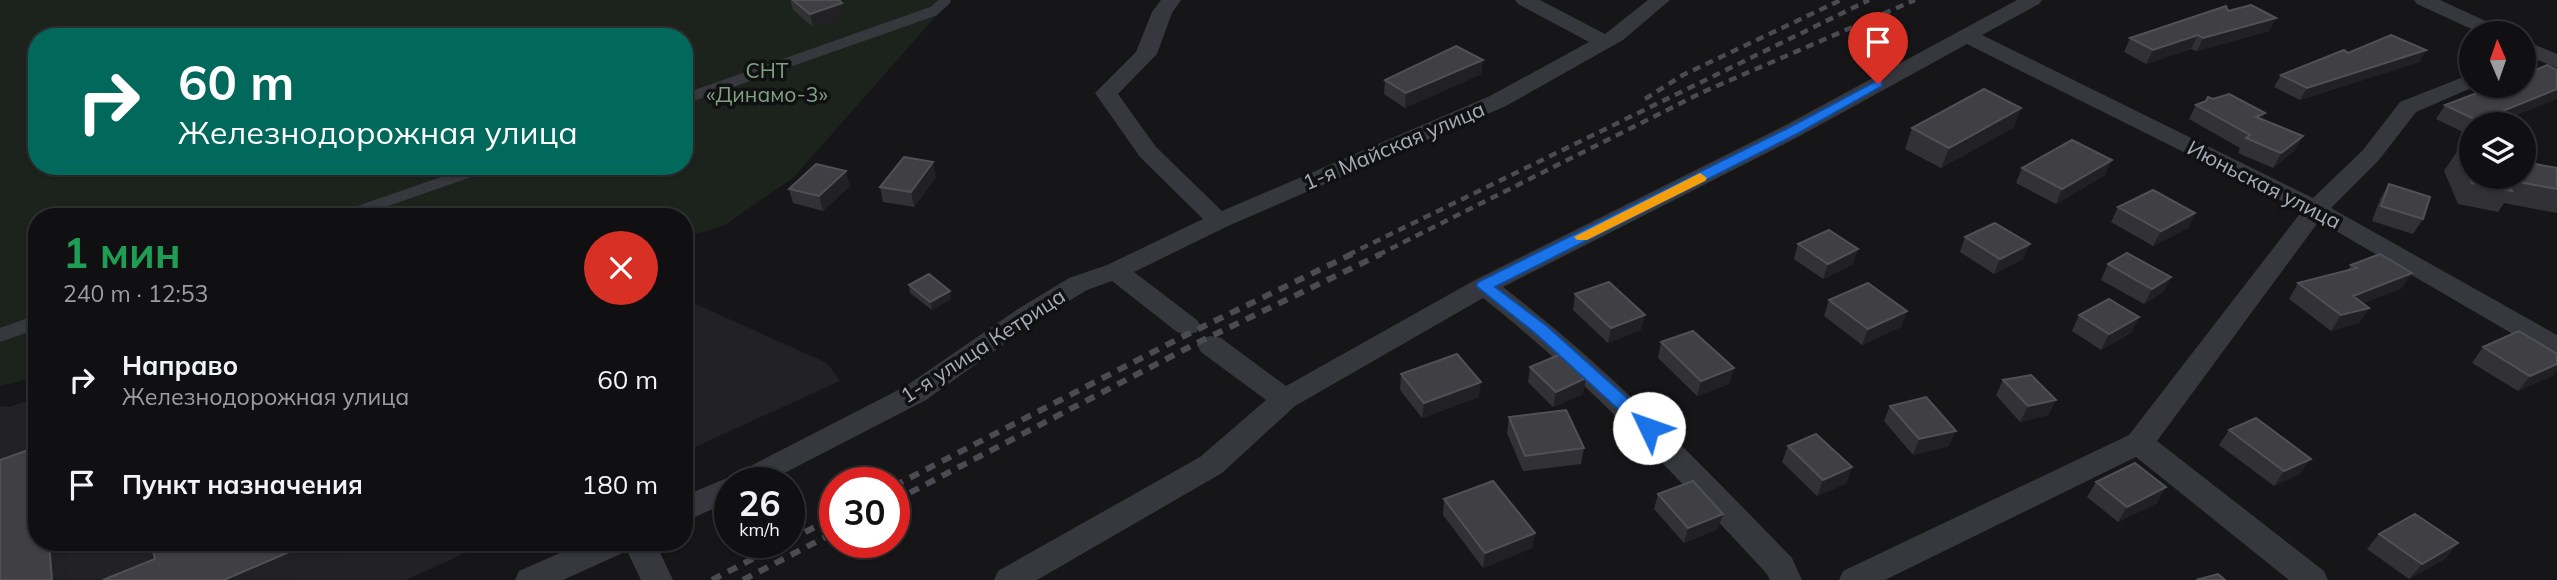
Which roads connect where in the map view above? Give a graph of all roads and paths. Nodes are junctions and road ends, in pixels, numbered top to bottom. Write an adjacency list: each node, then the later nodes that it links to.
1 (946, 0): 13 (lane)
2 (1171, 0): 17 (street)
3 (1525, 0): 9 (street)
4 (1660, 0): 9 (street, 1-я Майская улица)
5 (2032, 0): 8 (street)
6 (2424, 0): 7 (street)
7 (2470, 21)
8 (1965, 35): 16 (street, Июньская улица); 19 (street)
9 (1605, 42): 17 (street, 1-я Майская улица)
10 (2536, 55): 11 (street)
11 (2557, 62)
12 (2459, 85): 16 (street)
13 (693, 96)
14 (462, 175): 15 (lane)
15 (367, 208)
16 (2316, 209): 24 (street, Июньская улица); 26 (street)
17 (1219, 221): 18 (street, 1-я Майская улица)
18 (1116, 271): 21 (street); 27 (street, 1-я улица Кетрица)
19 (1484, 286): 25 (street); 35 (street)
20 (28, 325): 22 (lane)
21 (1187, 326)
22 (0, 335)
23 (1211, 345): 25 (street)
24 (2557, 347)
25 (1285, 398): 34 (street)
26 (2139, 443): 36 (street); 37 (street)
27 (770, 467)
28 (714, 496): 29 (street)
29 (693, 506)
30 (597, 551): 32 (street)
31 (643, 551): 33 (street)
32 (531, 580)
33 (657, 580)
34 (1010, 580)
35 (1786, 580)
36 (1855, 580)
37 (2312, 580)

